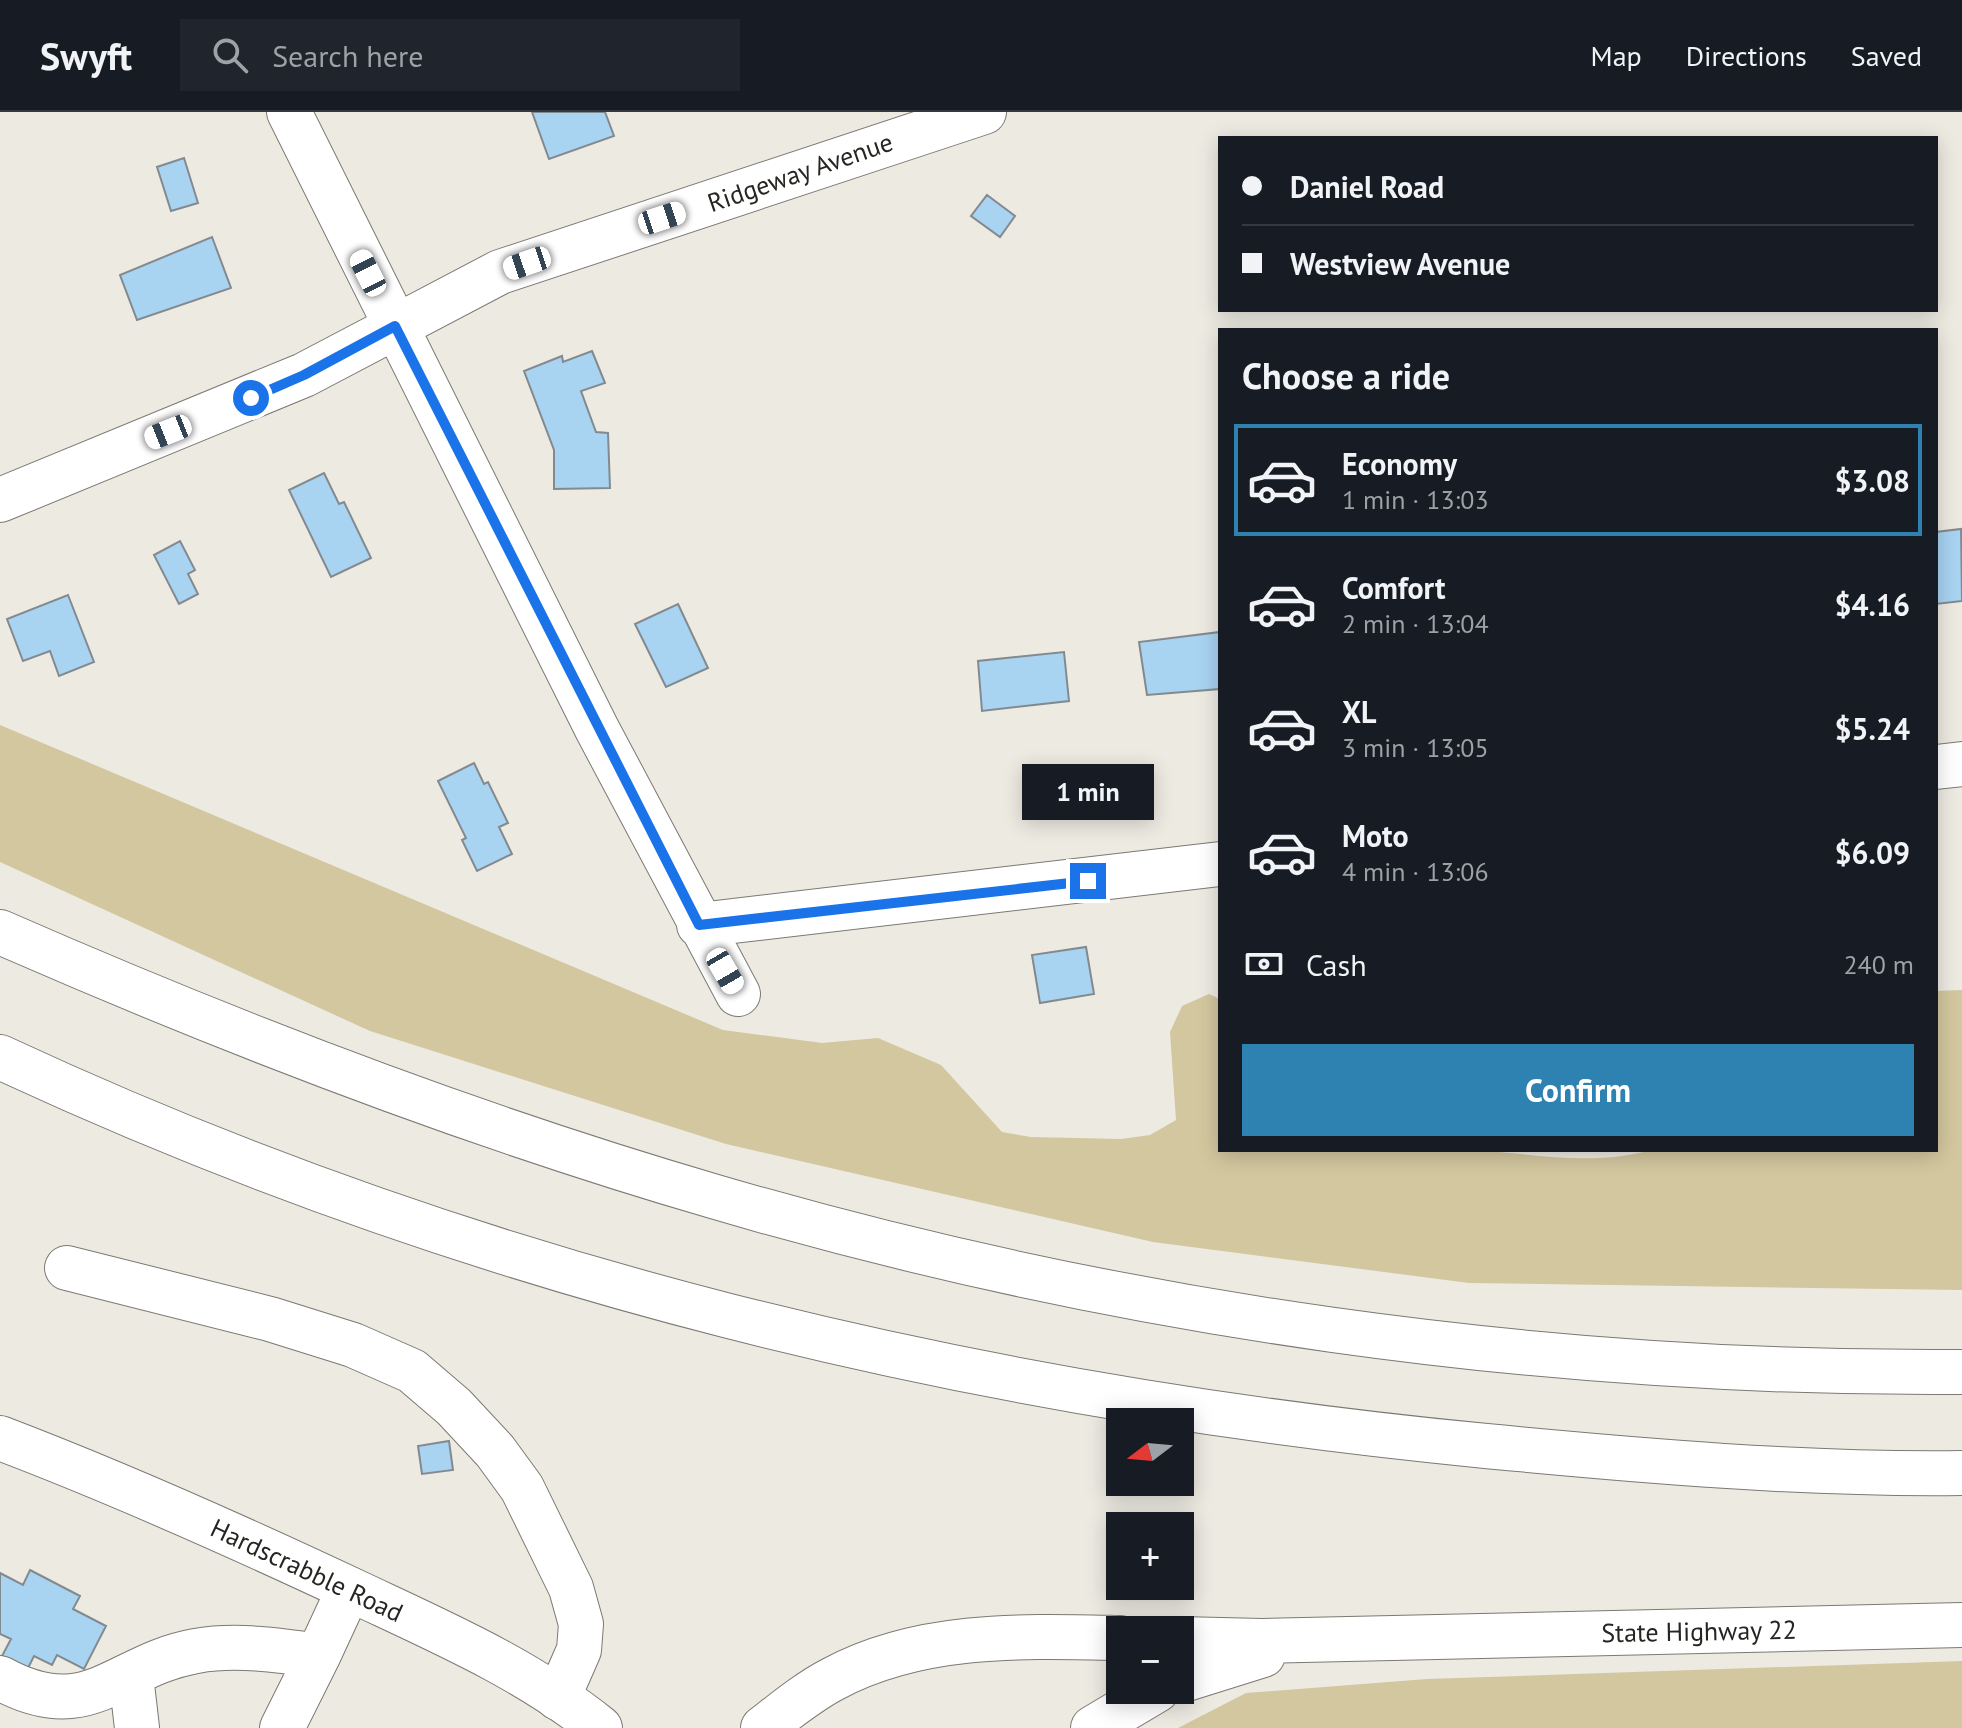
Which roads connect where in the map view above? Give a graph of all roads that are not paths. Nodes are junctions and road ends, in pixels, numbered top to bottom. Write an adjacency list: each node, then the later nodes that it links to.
1 (289, 112): 3 (main road)
2 (984, 112): 3 (main road, Ridgeway Avenue)
3 (395, 326): 4 (main road, Ridgeway Avenue); 8 (main road)
4 (0, 500)
5 (1962, 764): 6 (main road)
6 (1938, 767)
7 (1218, 864): 8 (main road)
8 (699, 925): 10 (main road)
9 (0, 932): 13 (main road)
10 (738, 994)
11 (0, 1057): 15 (main road)
12 (67, 1268): 25 (main road)
13 (1962, 1372)
14 (0, 1438): 16 (main road, Hardscrabble Road)
15 (1962, 1473)
16 (349, 1589): 21 (main road); 25 (main road, Hardscrabble Road)
17 (1962, 1625): 18 (main road, State Highway 22)
18 (1436, 1637): 20 (main road); 23 (main road)
19 (1106, 1638): 30 (main road)
20 (1194, 1639)
21 (318, 1656): 22 (main road); 28 (main road)
22 (131, 1676): 24 (main road); 27 (main road)
23 (1194, 1676)
24 (0, 1678)
25 (558, 1698): 29 (main road, Hardscrabble Road)
26 (1133, 1704): 31 (main road)
27 (137, 1728)
28 (282, 1728)
29 (600, 1728)
30 (763, 1728)
31 (1093, 1728)

